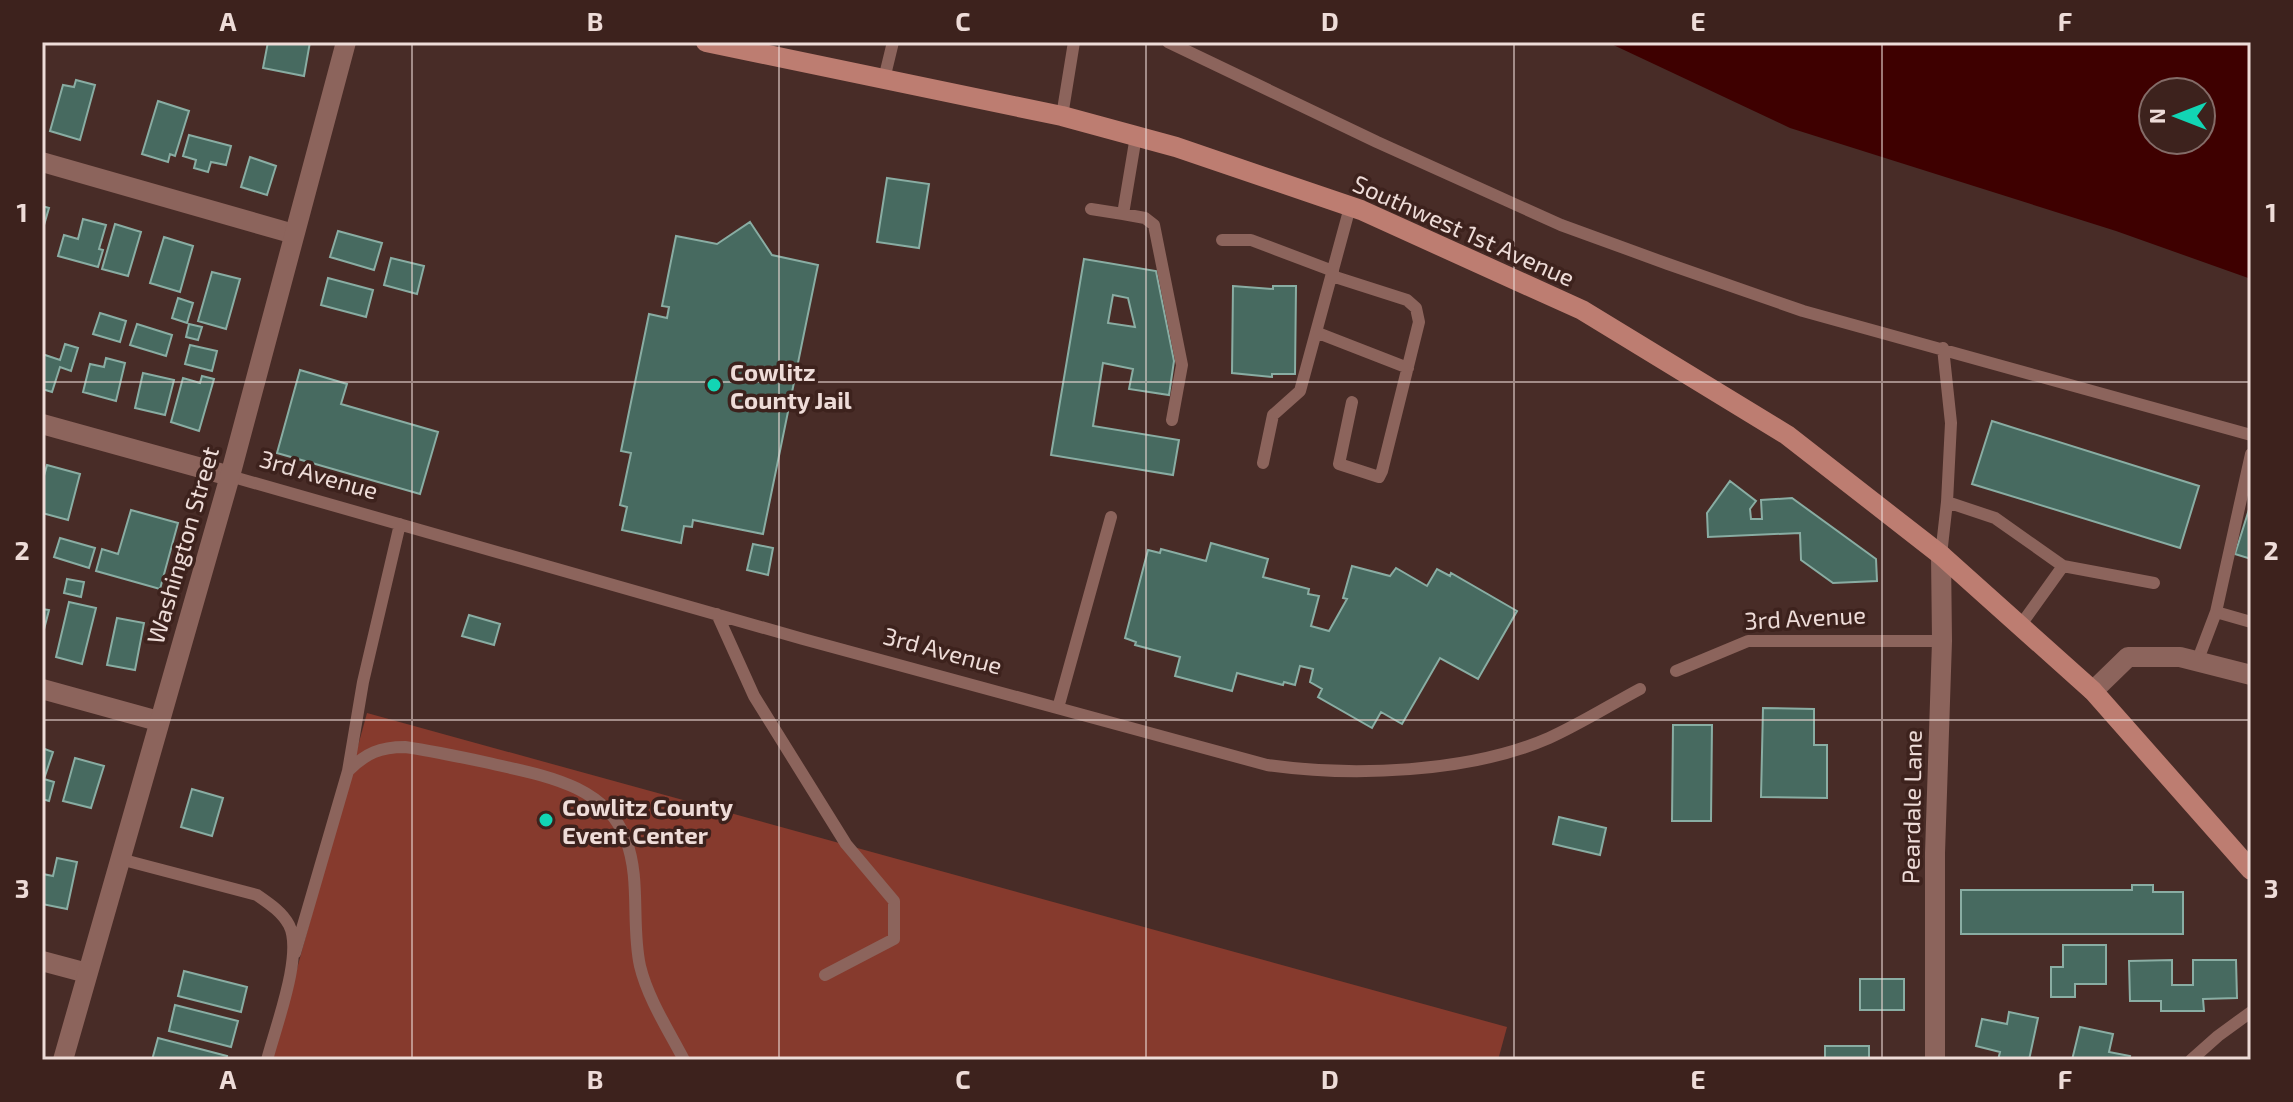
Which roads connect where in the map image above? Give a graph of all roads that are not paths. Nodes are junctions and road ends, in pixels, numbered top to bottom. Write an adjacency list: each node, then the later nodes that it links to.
1 (346, 42): 13 (street, Washington Street)
2 (706, 42): 6 (main road, Southwest 1st Avenue)
3 (893, 42): 6 (lane)
4 (1074, 42): 7 (lane)
5 (1168, 42): 17 (lane)
6 (884, 79): 7 (main road, Southwest 1st Avenue)
7 (1062, 116): 8 (main road, Southwest 1st Avenue)
8 (1136, 136): 10 (main road, Southwest 1st Avenue); 12 (lane)
9 (42, 162): 13 (street)
10 (1350, 207): 15 (lane); 29 (main road, Southwest 1st Avenue)
11 (1091, 209): 12 (lane)
12 (1123, 214): 20 (lane)
13 (294, 234): 25 (street, Washington Street)
14 (1222, 240): 15 (lane)
15 (1332, 273): 16 (lane); 18 (lane)
16 (1318, 333): 18 (lane); 24 (lane)
17 (1943, 348): 22 (lane); 26 (lane)
18 (1408, 368): 19 (lane)
19 (1352, 402)
20 (1172, 420)
21 (42, 424): 25 (street)
22 (2251, 435)
23 (2251, 454): 32 (lane)
24 (1263, 463)
25 (230, 476): 28 (lane, 3rd Avenue); 44 (street, Washington Street)
26 (1947, 502): 29 (lane); 30 (lane)
27 (1111, 517): 43 (lane)
28 (400, 524): 33 (lane, 3rd Avenue); 45 (lane)
29 (1941, 555): 35 (main road, Southwest 1st Avenue); 36 (street, Peardale Lane)
30 (2063, 566): 31 (lane); 35 (lane)
31 (2154, 583)
32 (2216, 612): 34 (lane); 37 (lane)
33 (717, 614): 43 (lane, 3rd Avenue); 51 (lane)
34 (2251, 622)
35 (2020, 626): 42 (main road, Southwest 1st Avenue)
36 (1942, 641): 38 (lane, 3rd Avenue); 56 (street, Peardale Lane)
37 (2197, 662): 39 (street); 42 (street)
38 (1676, 671)
39 (2251, 675)
40 (42, 689): 44 (street)
41 (1640, 689): 43 (lane, 3rd Avenue)
42 (2093, 691): 47 (main road)
43 (1058, 708)
44 (158, 721): 46 (street, Washington Street)
45 (348, 771): 48 (lane); 55 (lane)
46 (120, 859): 48 (lane); 50 (street, Washington Street)
47 (2251, 870)
48 (295, 953): 54 (lane)
49 (42, 961): 50 (street)
50 (87, 973): 53 (street, Washington Street)
51 (825, 975)
52 (2251, 1012): 57 (lane)
53 (63, 1060)
54 (267, 1060)
55 (684, 1060)
56 (1935, 1060)
57 (2191, 1060)

